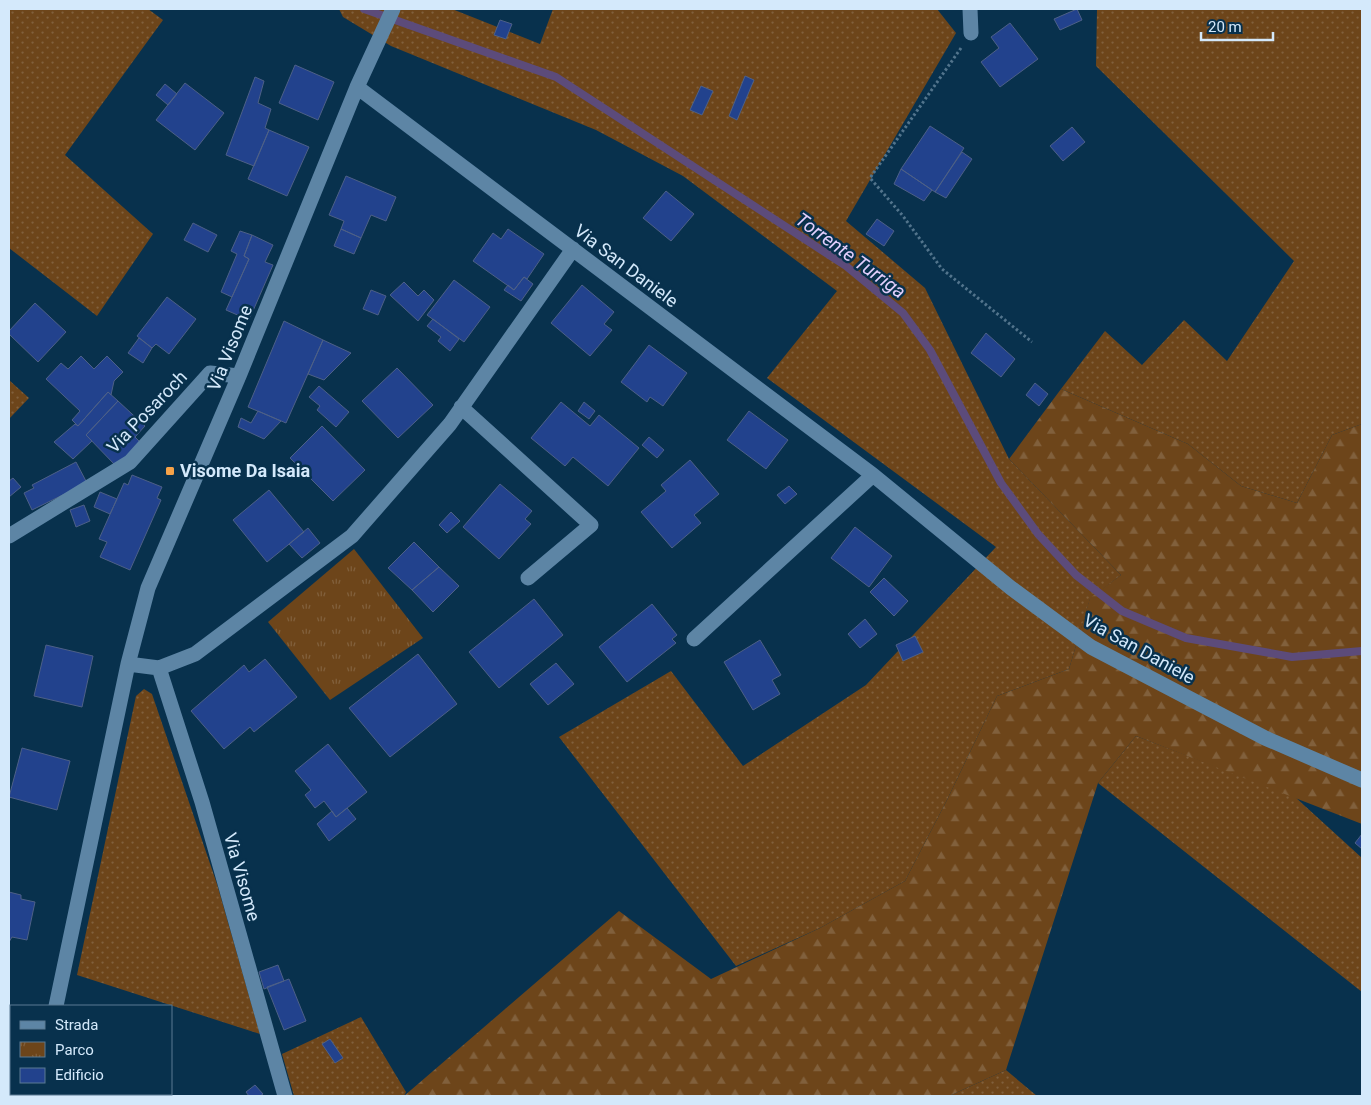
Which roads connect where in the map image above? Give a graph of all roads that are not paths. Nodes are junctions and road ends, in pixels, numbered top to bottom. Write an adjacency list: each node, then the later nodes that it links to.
1 (393, 9): 4 (street, Via Visome)
2 (970, 9): 3 (street)
3 (972, 33)
4 (356, 87): 5 (street, Via San Daniele); 6 (street, Via Visome)
5 (573, 250): 7 (street); 8 (street, Via San Daniele)
6 (239, 376): 9 (street, Via Posaroch); 12 (street, Via Visome)
7 (461, 407): 10 (street); 13 (street)
8 (873, 475): 11 (street); 14 (street, Via San Daniele)
9 (9, 536)
10 (528, 578)
11 (694, 639)
12 (128, 664): 13 (street); 15 (street, Via Visome)
13 (160, 668): 16 (street, Via Visome)
14 (1362, 780)
15 (56, 1005)
16 (285, 1096)

